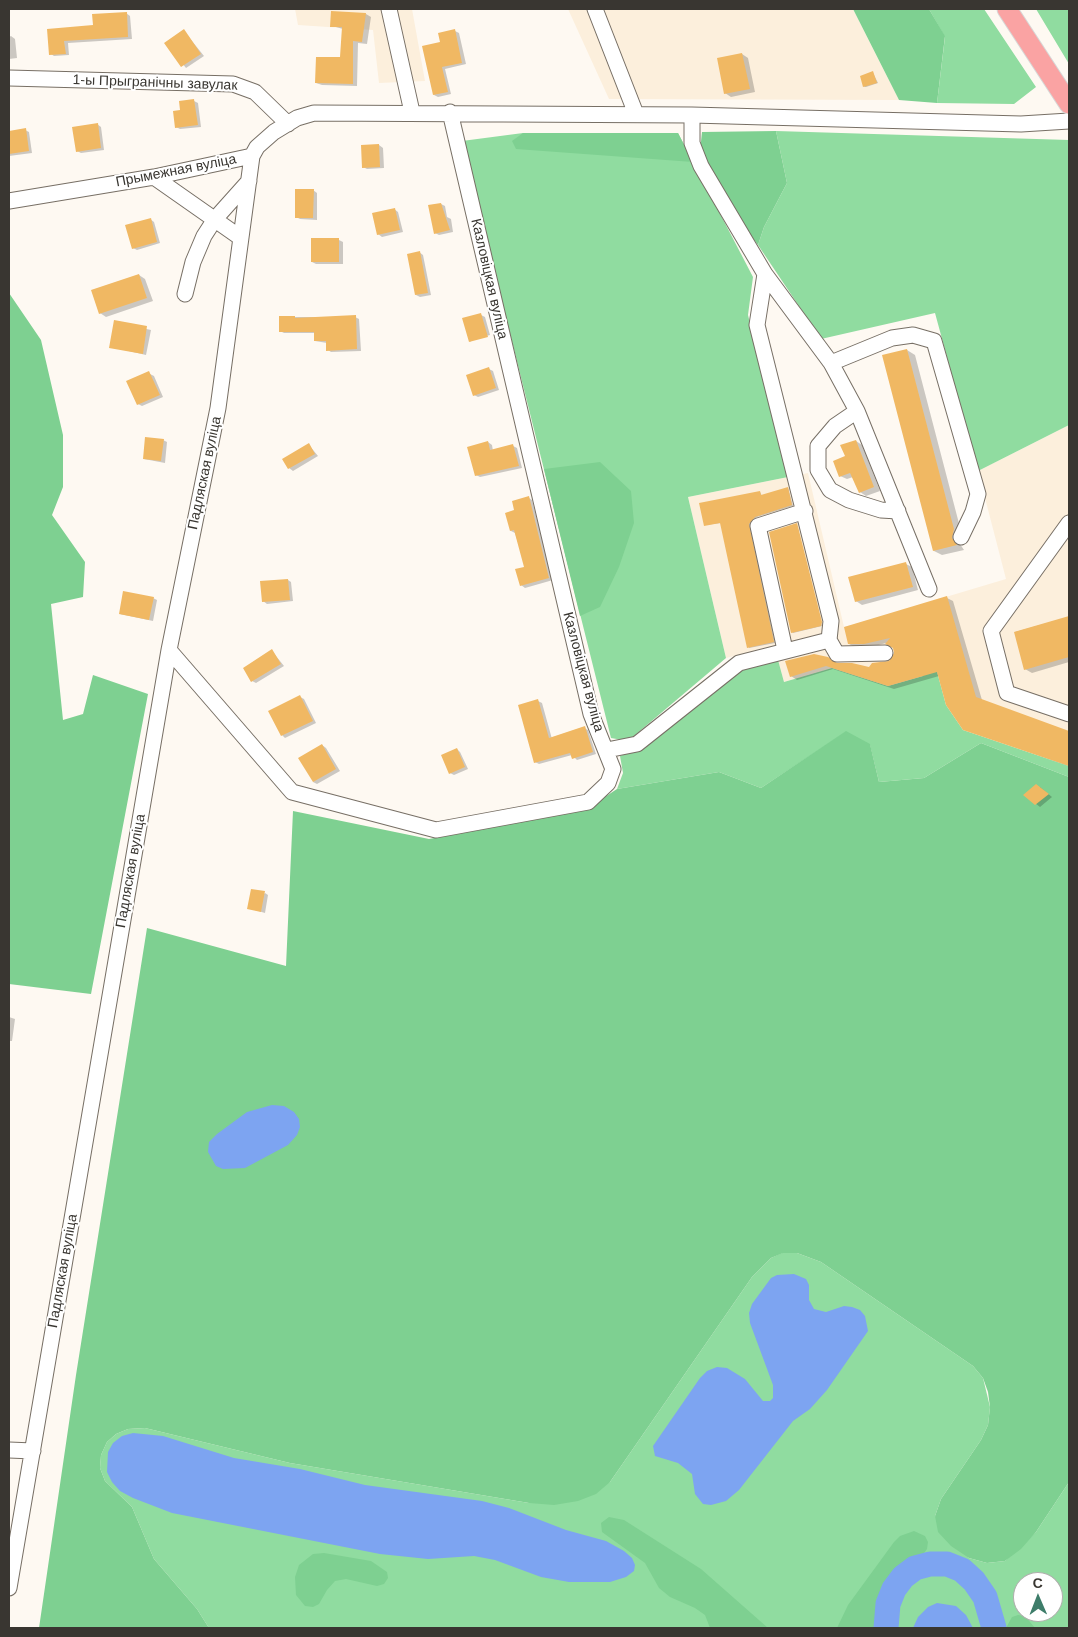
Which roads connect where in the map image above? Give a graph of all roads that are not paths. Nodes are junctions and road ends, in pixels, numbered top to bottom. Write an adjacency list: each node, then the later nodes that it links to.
1 (389, 9): 6 (street)
2 (595, 9): 8 (street)
3 (1007, 9): 5 (main road)
4 (9, 78): 11 (street, 1-ы Прыгранічны завулак)
5 (1069, 104)
6 (412, 112): 7 (street, Прымежная вуліца); 11 (street, Прымежная вуліца)
7 (450, 112): 8 (street, Прымежная вуліца); 32 (street, Казловіцкая вуліца)
8 (636, 114): 9 (street, Прымежная вуліца)
9 (692, 115): 10 (street, Прымежная вуліца); 18 (street)
10 (1069, 121)
11 (288, 124): 12 (street, Прымежная вуліца)
12 (252, 156): 13 (street, Прымежная вуліца); 14 (street, Падляская вуліца)
13 (154, 177): 15 (street, Прымежная вуліца); 16 (street)
14 (249, 180): 16 (street); 17 (street, Падляская вуліца)
15 (9, 201)
16 (215, 219): 17 (street); 19 (street)
17 (241, 238): 28 (street, Падляская вуліца)
18 (765, 274): 20 (street); 23 (street)
19 (185, 294)
20 (831, 363): 21 (street); 25 (street)
21 (857, 411): 22 (street); 22 (street)
22 (898, 511): 26 (street)
23 (805, 512): 27 (street); 29 (street)
24 (1069, 523): 31 (street)
25 (961, 537)
26 (929, 589)
27 (829, 640): 29 (street); 30 (street)
28 (169, 650): 32 (street, Казловіцкая вуліца); 34 (street, Падляская вуліца)
29 (785, 650): 32 (street)
30 (885, 653)
31 (1069, 714)
32 (607, 750)
33 (9, 1450): 34 (street)
34 (32, 1452): 35 (street, Падляская вуліца)
35 (9, 1588)

